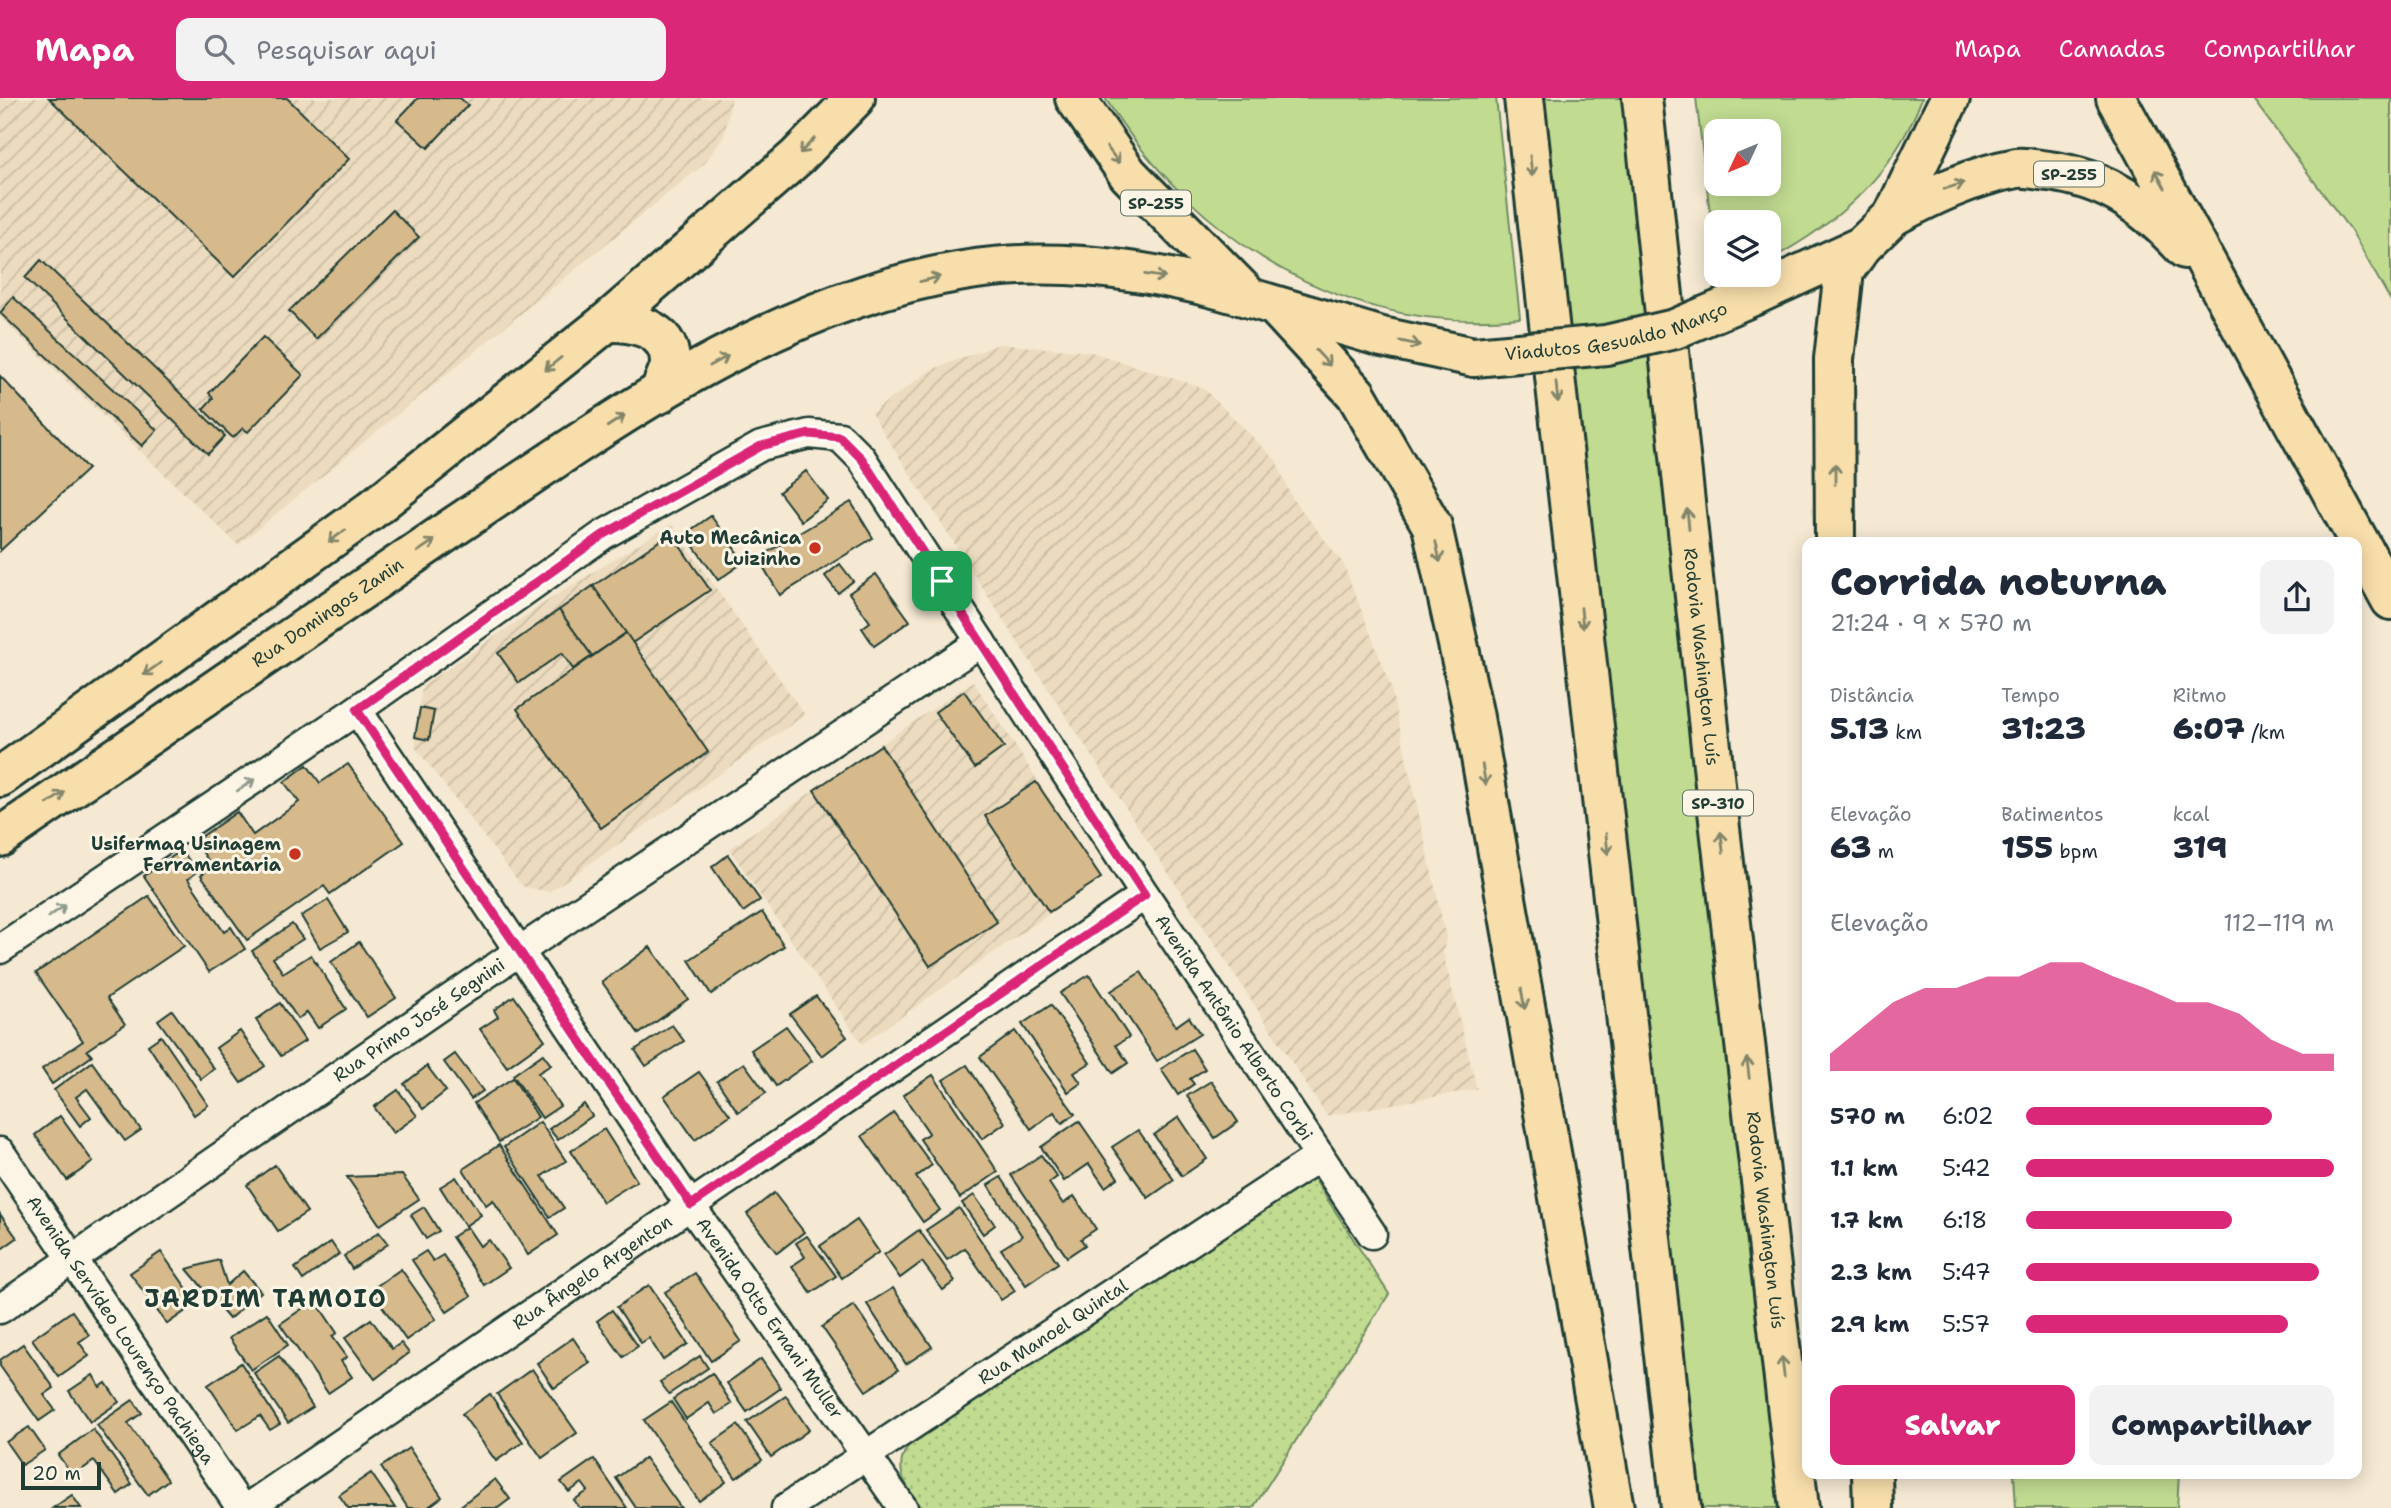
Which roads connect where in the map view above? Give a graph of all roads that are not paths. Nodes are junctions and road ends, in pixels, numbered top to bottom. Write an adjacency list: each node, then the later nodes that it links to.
1 (855, 98): 11 (main road, one-way to 11)
2 (1074, 98): 10 (main road, SP-255, one-way to 10)
3 (1524, 98): 37 (main road, one-way to 37)
4 (1642, 98): 38 (main road, Rodovia Washington Luís / SP-310, one-way to 4)
5 (1950, 98): 7 (main road, SP-255)
6 (2116, 98): 9 (main road, SP-255, one-way to 6)
7 (1893, 216): 8 (main road, SP-255); 9 (main road, SP-255, one-way to 9)
8 (1862, 247): 10 (main road, Viadutos Gesualdo Manço / SP-255, one-way to 8, bridge); 13 (main road, one-way to 8)
9 (2216, 282): 14 (main road, SP-255)
10 (1264, 303): 12 (main road, Rua Domingos Zanin, one-way to 10); 36 (main road, one-way to 36)
11 (607, 321): 12 (main road); 19 (main road, one-way to 19)
12 (659, 394): 20 (main road, Rua Domingos Zanin, one-way to 12)
13 (1835, 537)
14 (2356, 537)
15 (2362, 547): 16 (main road, SP-255)
16 (2391, 600)
17 (981, 642): 18 (street, Avenida Antônio Alberto Corbi); 21 (street, Avenida Antônio Alberto Corbi); 23 (street, Rua Primo José Segnini)
18 (357, 710): 22 (street, one-way to 18); 23 (street, Avenida Otto Ernani Muller)
19 (0, 777)
20 (0, 837)
21 (1145, 895): 25 (street, Avenida Antônio Alberto Corbi); 26 (street, Rua Ângelo Argenton)
22 (0, 949)
23 (518, 952): 26 (street, Avenida Otto Ernani Muller); 28 (street, Rua Primo José Segnini)
24 (0, 1152): 28 (street, Avenida Servídeo Lourenço Pachiega)
25 (1320, 1156): 27 (street, Avenida Antônio Alberto Corbi); 30 (street, Rua Manoel Quintal)
26 (691, 1205): 30 (street, Avenida Otto Ernani Muller); 33 (street, Rua Ângelo Argenton)
27 (1372, 1234)
28 (72, 1259): 29 (street, Rua Primo José Segnini); 32 (street, Avenida Servídeo Lourenço Pachiega)
29 (0, 1309)
30 (865, 1454): 34 (street, Rua Manoel Quintal); 35 (street, Avenida Otto Ernani Muller)
31 (1872, 1479): 39 (main road)
32 (241, 1508)
33 (247, 1508)
34 (786, 1508)
35 (903, 1508)
36 (1614, 1508)
37 (1681, 1508)
38 (1799, 1508)
39 (1873, 1508)

